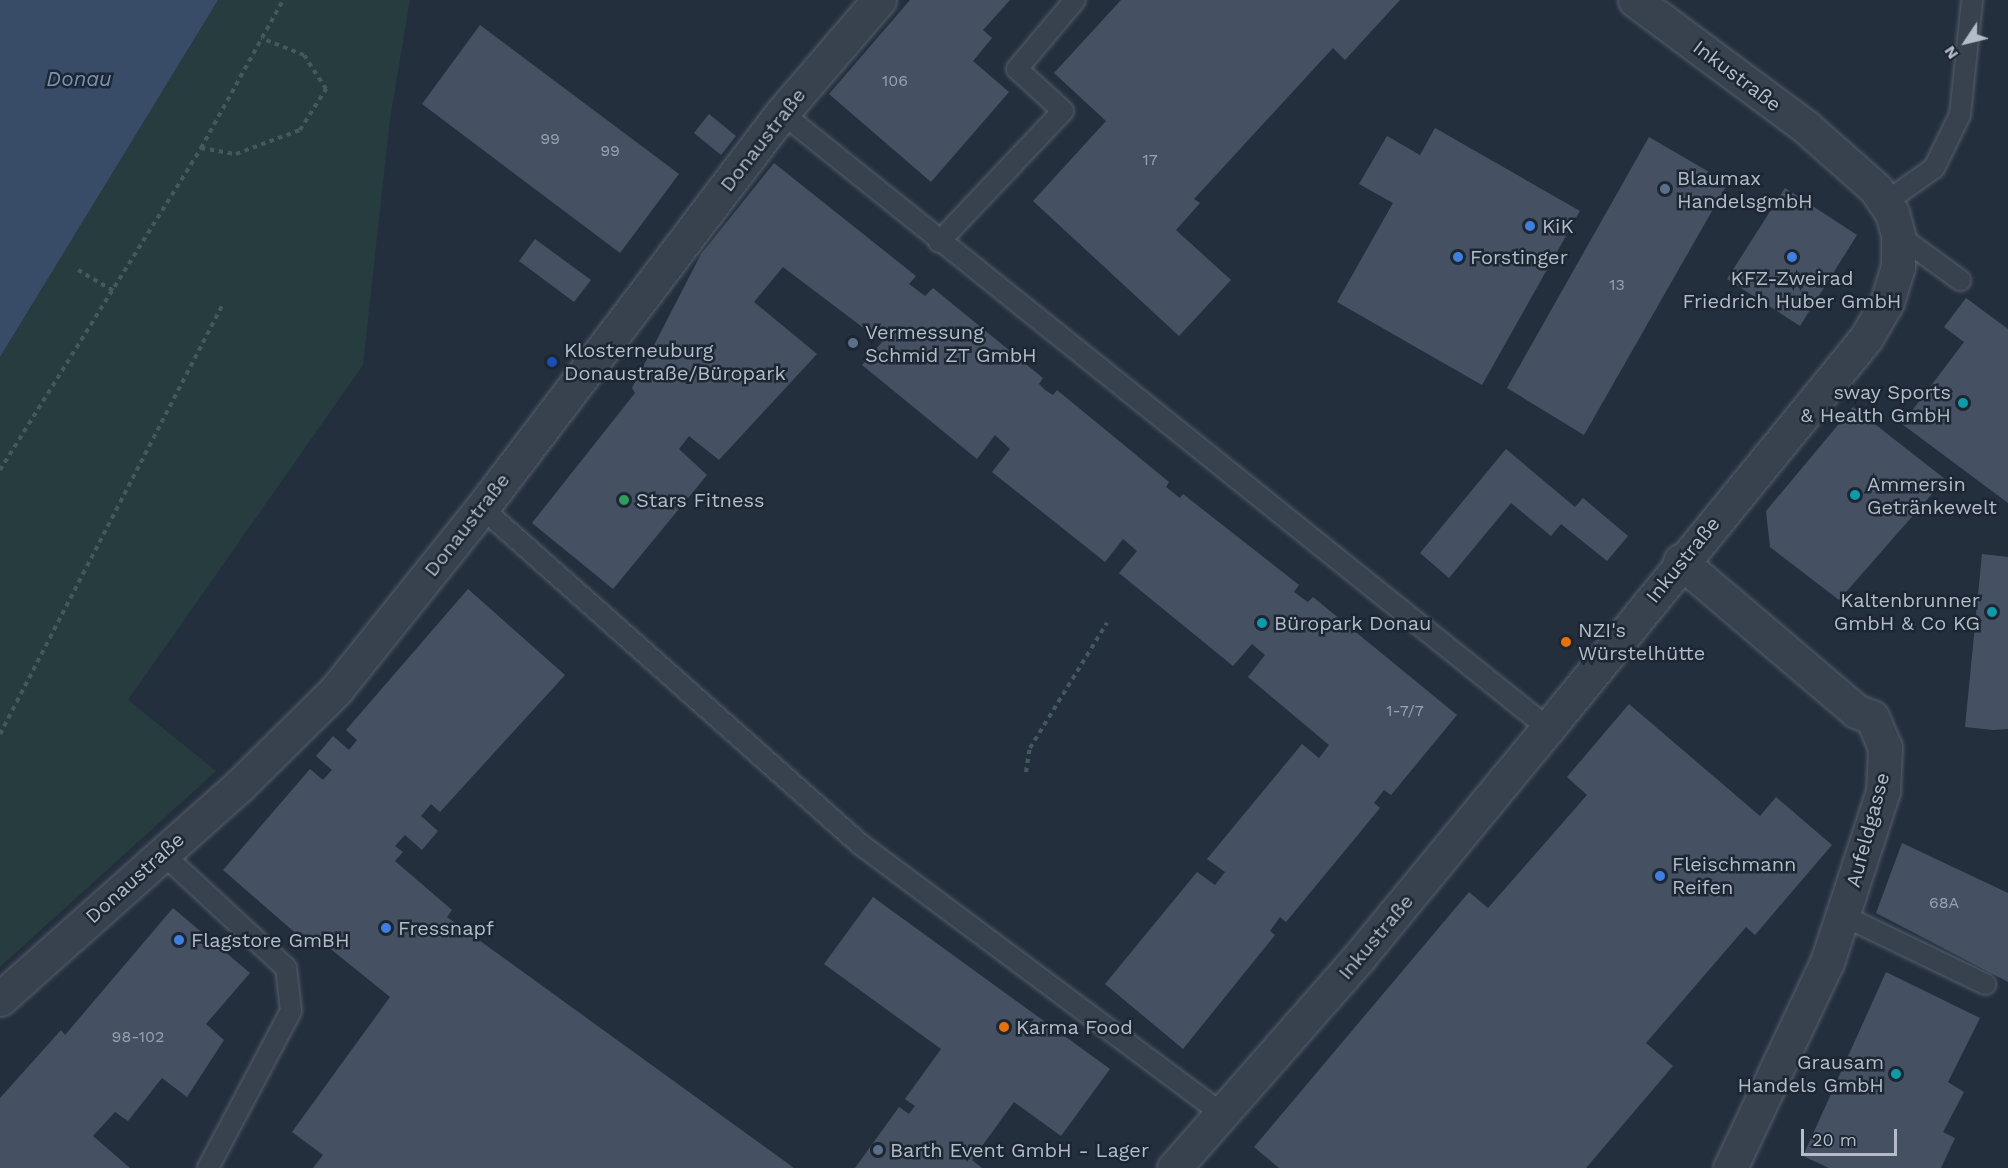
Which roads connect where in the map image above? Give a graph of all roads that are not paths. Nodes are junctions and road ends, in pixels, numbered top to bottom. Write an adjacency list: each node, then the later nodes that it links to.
1 (879, 0): 5 (street, Donaustraße)
2 (1075, 0): 8 (lane)
3 (1635, 0): 6 (street, Inkustraße)
4 (1972, 0): 6 (lane)
5 (782, 113): 8 (lane); 10 (street, Donaustraße)
6 (1886, 202): 7 (street, Inkustraße)
7 (1898, 235): 9 (lane); 11 (street, Inkustraße)
8 (939, 242): 12 (lane)
9 (1960, 280)
10 (482, 508): 13 (street, Donaustraße); 17 (lane)
11 (1680, 561): 12 (street, Inkustraße); 14 (street, Aufeldgasse)
12 (1548, 728): 17 (street, Inkustraße)
13 (163, 854): 16 (street, Donaustraße); 19 (lane)
14 (1844, 916): 15 (lane); 20 (street, Aufeldgasse)
15 (1985, 984)
16 (0, 999)
17 (1222, 1114): 18 (street, Inkustraße)
18 (1189, 1163)
19 (208, 1168)
20 (1730, 1168)

